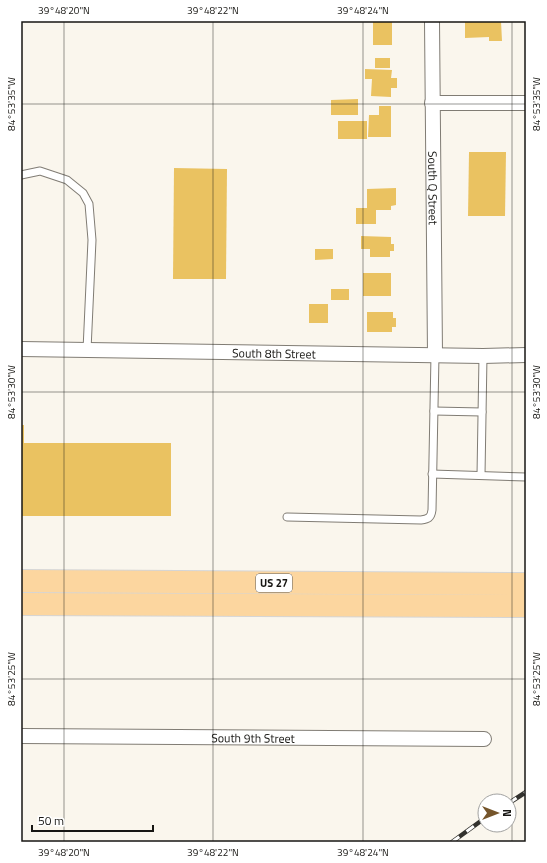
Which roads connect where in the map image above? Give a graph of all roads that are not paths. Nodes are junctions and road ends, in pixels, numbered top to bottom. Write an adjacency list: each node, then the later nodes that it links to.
1 (432, 21): 2 (street, South Q Street)
2 (432, 103): 3 (street); 7 (street, South Q Street)
3 (526, 103)
4 (21, 174): 6 (lane)
5 (21, 349): 6 (street, South 8th Street)
6 (87, 350): 7 (street, South 8th Street)
7 (435, 355): 9 (street, South 8th Street); 10 (lane)
8 (526, 355): 9 (street, South 8th Street)
9 (483, 356): 11 (lane)
10 (434, 411): 11 (lane); 12 (lane)
11 (482, 412): 13 (lane)
12 (432, 474): 13 (lane); 15 (lane)
13 (481, 475): 14 (lane)
14 (526, 477)
15 (287, 517)
16 (21, 581): 17 (highway, US 27)
17 (526, 584)
18 (21, 604): 19 (highway, US 27)
19 (526, 606)
20 (21, 736): 21 (street, South 9th Street)
21 (484, 739)

